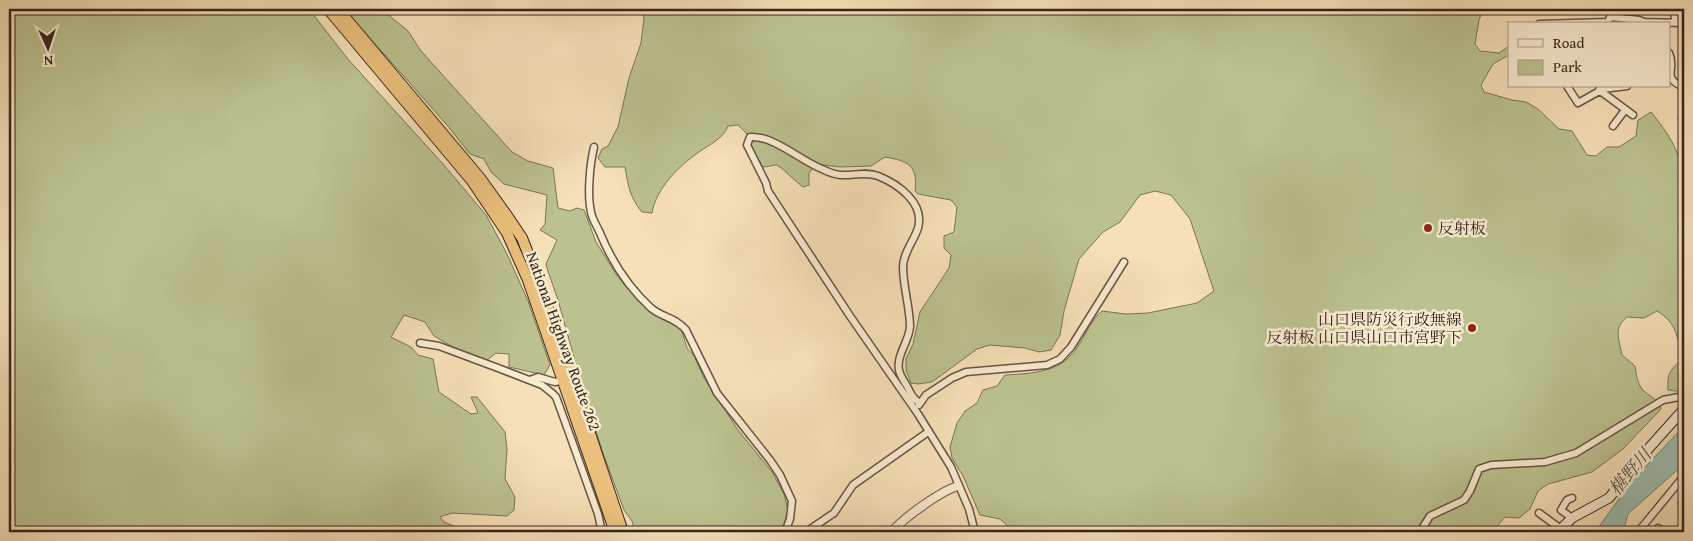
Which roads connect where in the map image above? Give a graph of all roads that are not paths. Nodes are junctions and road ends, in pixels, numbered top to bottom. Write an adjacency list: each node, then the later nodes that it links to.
1 (328, 9): 27 (highway, National Highway Route 262)
2 (338, 9): 27 (highway, National Highway Route 262)
3 (1612, 9): 5 (street)
4 (1674, 9): 10 (street)
5 (1609, 21): 6 (street); 8 (street)
6 (1586, 22)
7 (1635, 22): 8 (street)
8 (1644, 22)
9 (1670, 22): 10 (street)
10 (1675, 22): 11 (street)
11 (1684, 22)
12 (1670, 54): 13 (street)
13 (1670, 77): 14 (street)
14 (1684, 86)
15 (1568, 88): 17 (street)
16 (1612, 88): 17 (street)
17 (1599, 90): 18 (street)
18 (1626, 110): 20 (street); 22 (street)
19 (1684, 112): 21 (street)
20 (1633, 115)
21 (1684, 124)
22 (1613, 126)
23 (594, 147): 44 (street)
24 (1124, 262): 29 (street)
25 (420, 343): 26 (street)
26 (530, 380): 27 (street); 41 (street)
27 (567, 380): 42 (highway, National Highway Route 262); 43 (highway, National Highway Route 262)
28 (1684, 396): 48 (street)
29 (920, 403): 31 (street); 31 (street)
30 (1684, 409): 37 (main road)
31 (918, 414): 32 (street)
32 (928, 432): 34 (street); 45 (street)
33 (1684, 476): 49 (street)
34 (958, 486): 46 (street); 47 (street)
35 (1568, 498): 37 (street)
36 (1539, 513): 40 (street)
37 (1572, 518): 40 (main road)
38 (1658, 528): 50 (street)
39 (1684, 530): 51 (street)
40 (1560, 531)
41 (602, 532)
42 (615, 532)
43 (623, 532)
44 (784, 532)
45 (806, 532)
46 (892, 532)
47 (975, 532)
48 (1420, 532)
49 (1638, 532)
50 (1664, 532)
51 (1681, 532)

